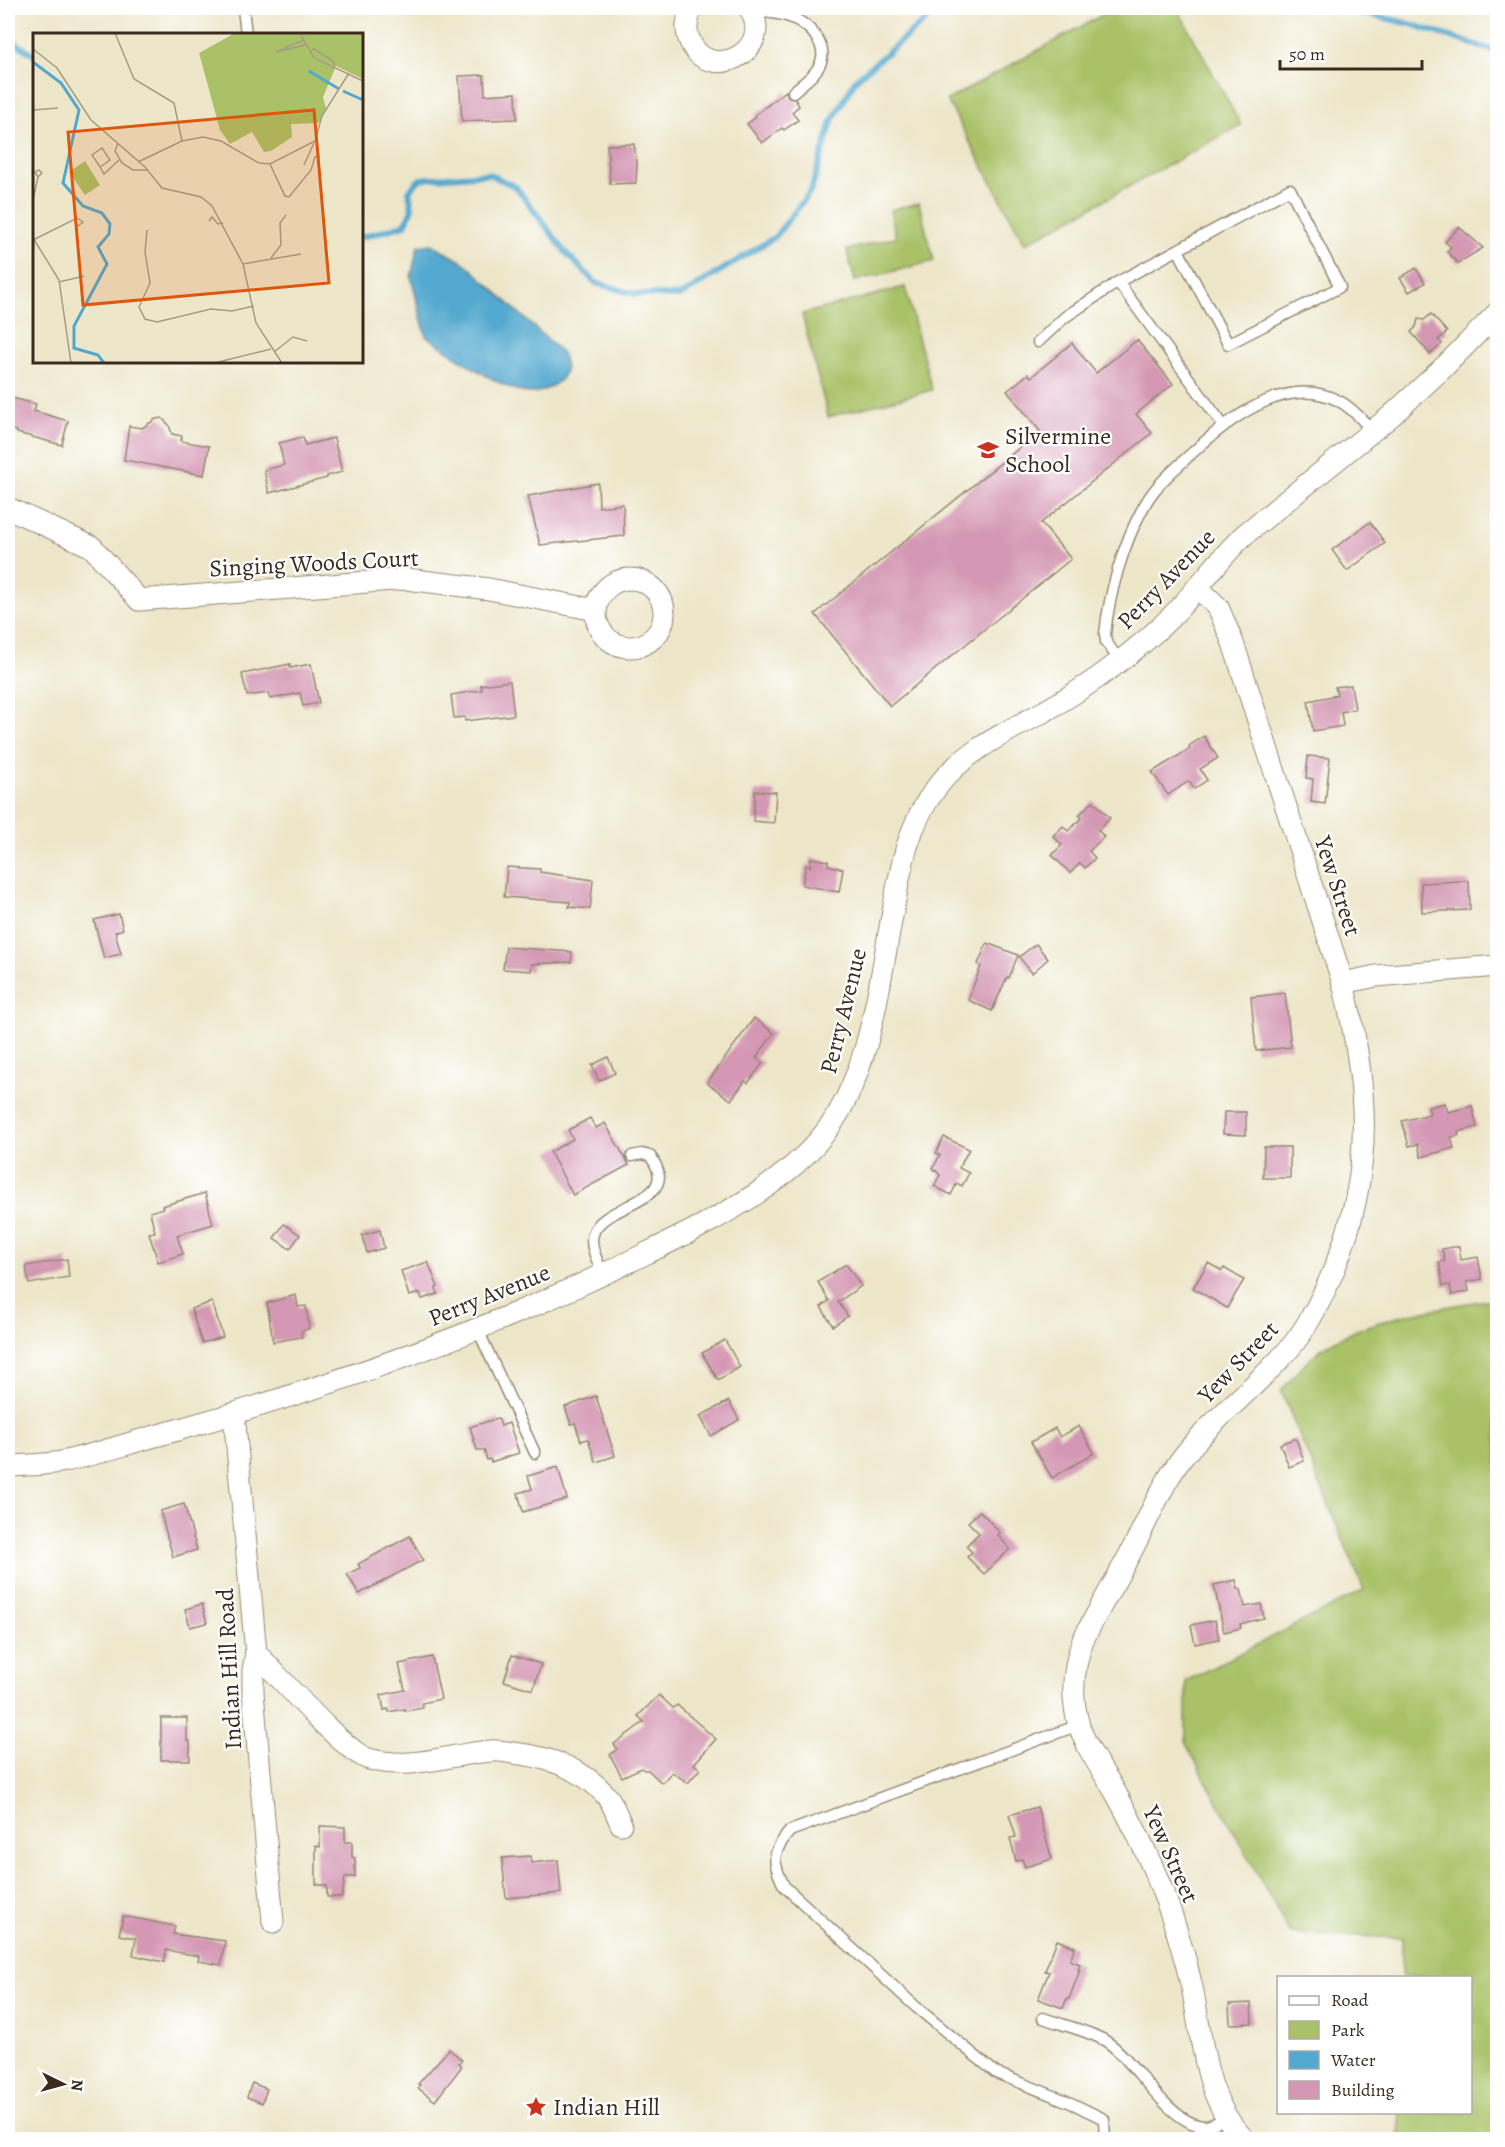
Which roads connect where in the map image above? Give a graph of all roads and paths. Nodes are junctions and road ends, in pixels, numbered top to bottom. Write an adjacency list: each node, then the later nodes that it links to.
1 (243, 8): 4 (lane)
2 (693, 8): 3 (street)
3 (751, 10): 5 (lane)
4 (246, 33)
5 (793, 92)
6 (1178, 249): 6 (lane); 7 (lane)
7 (1118, 282): 9 (lane); 10 (lane)
8 (1497, 312): 11 (street, Perry Avenue)
9 (1038, 342)
10 (1223, 425): 11 (lane); 15 (lane)
11 (1373, 432): 13 (street, Perry Avenue)
12 (8, 508): 14 (street, Singing Woods Court)
13 (1197, 587): 15 (street, Perry Avenue); 17 (street, Yew Street)
14 (596, 610)
15 (1120, 661): 19 (street, Perry Avenue)
16 (1497, 966): 17 (street)
17 (1343, 983): 25 (street, Yew Street)
18 (632, 1156): 19 (lane)
19 (603, 1275): 20 (street, Perry Avenue)
20 (477, 1328): 21 (street, Perry Avenue); 22 (lane)
21 (234, 1414): 23 (street, Perry Avenue); 24 (street, Indian Hill Road)
22 (535, 1453)
23 (8, 1467)
24 (256, 1653): 26 (street); 27 (street, Indian Hill Road)
25 (1079, 1725): 29 (street, Yew Street); 30 (lane)
26 (621, 1824)
27 (273, 1922)
28 (1043, 2018): 29 (lane)
29 (1226, 2117): 31 (street, Yew Street)
30 (1105, 2139)
31 (1245, 2139)

